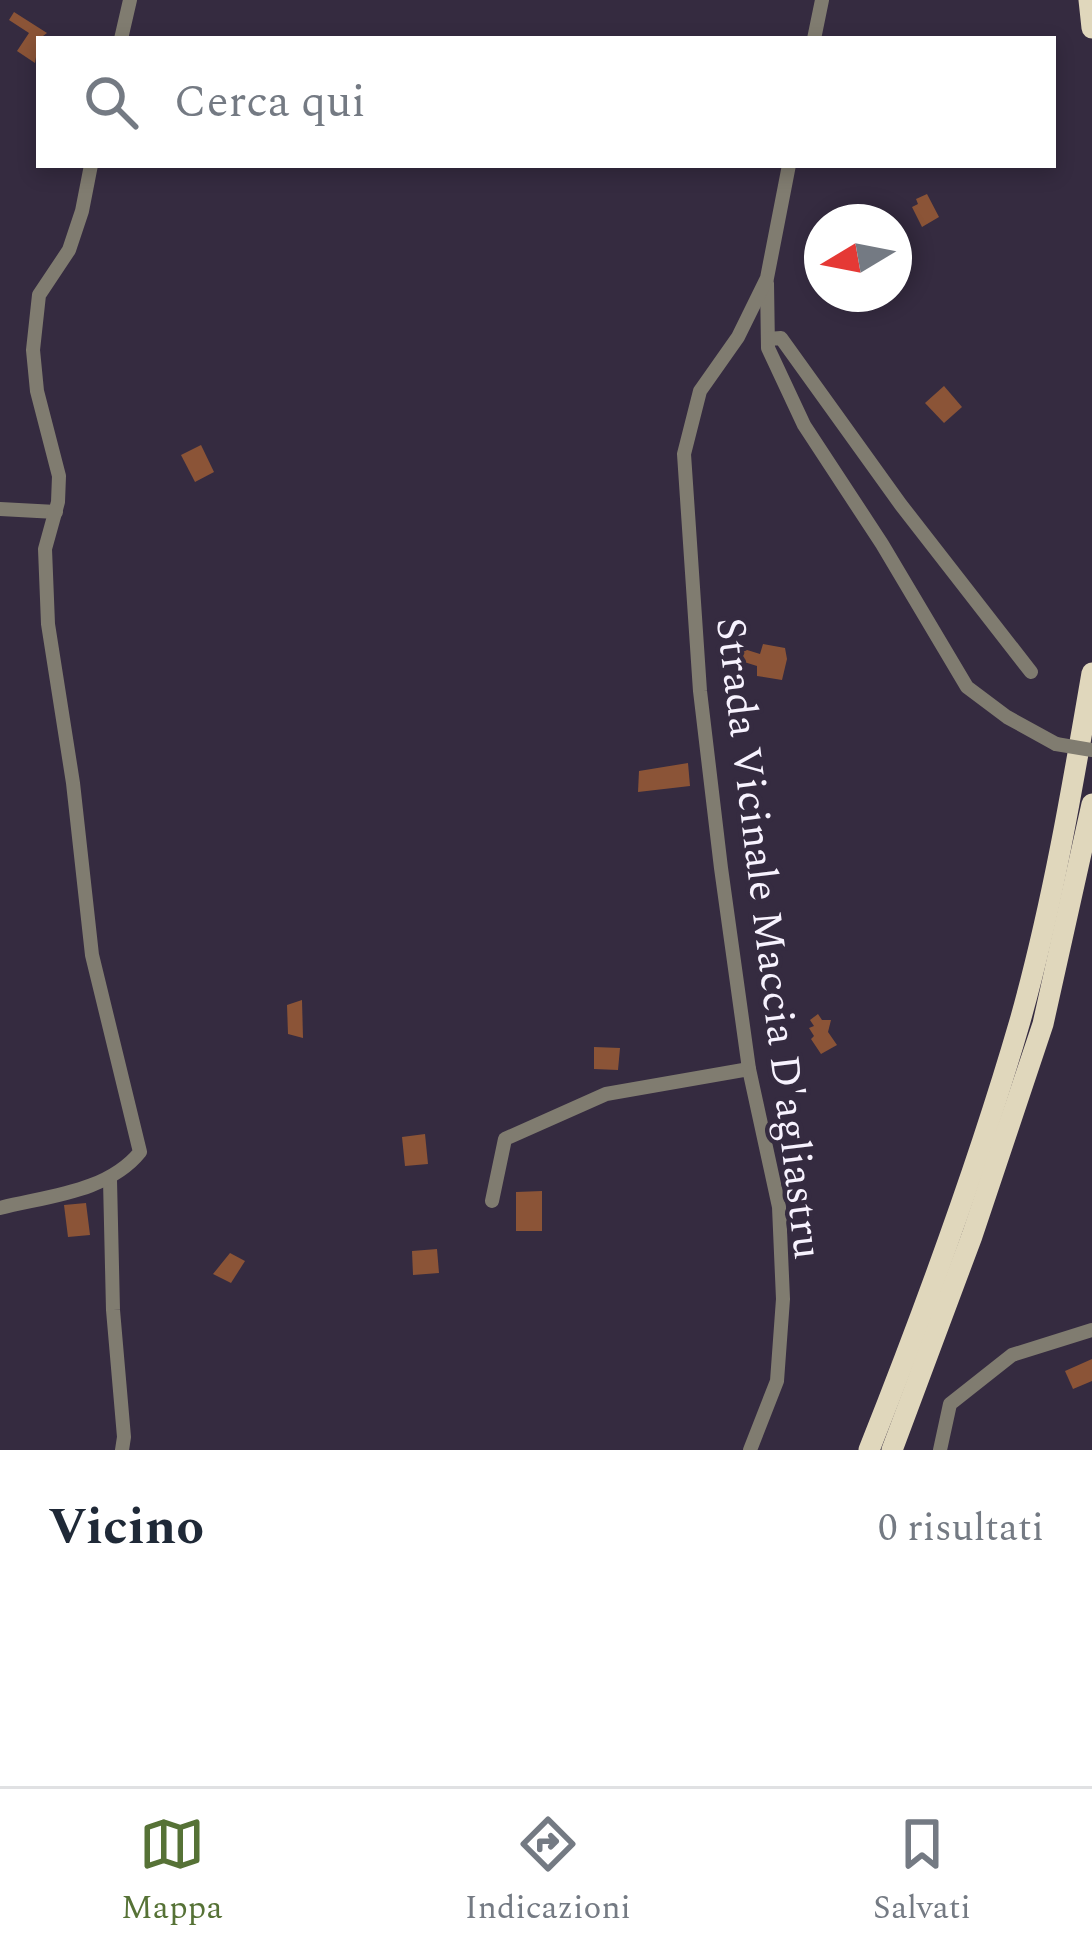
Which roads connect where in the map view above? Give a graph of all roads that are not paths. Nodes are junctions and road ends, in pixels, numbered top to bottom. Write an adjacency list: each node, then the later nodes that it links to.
1 (130, 0): 3 (street)
2 (822, 0): 4 (street)
3 (122, 36)
4 (815, 36)
5 (90, 168): 10 (street)
6 (789, 168): 7 (street, Strada Vicinale Maccia D'agliastru)
7 (767, 278): 8 (street); 15 (street, Strada Vicinale Maccia D'agliastru)
8 (768, 339): 11 (street); 13 (street, bridge)
9 (0, 509): 10 (street)
10 (56, 512): 16 (street)
11 (1031, 672)
12 (1092, 673): 22 (highway)
13 (1092, 749)
14 (1092, 804): 23 (highway)
15 (749, 1069): 17 (street); 21 (street, Strada Vicinale Maccia D'agliastru)
16 (110, 1180): 18 (street); 20 (street)
17 (492, 1201)
18 (0, 1208)
19 (1092, 1330): 24 (street)
20 (122, 1450)
21 (750, 1450)
22 (869, 1450)
23 (892, 1450)
24 (940, 1450)

